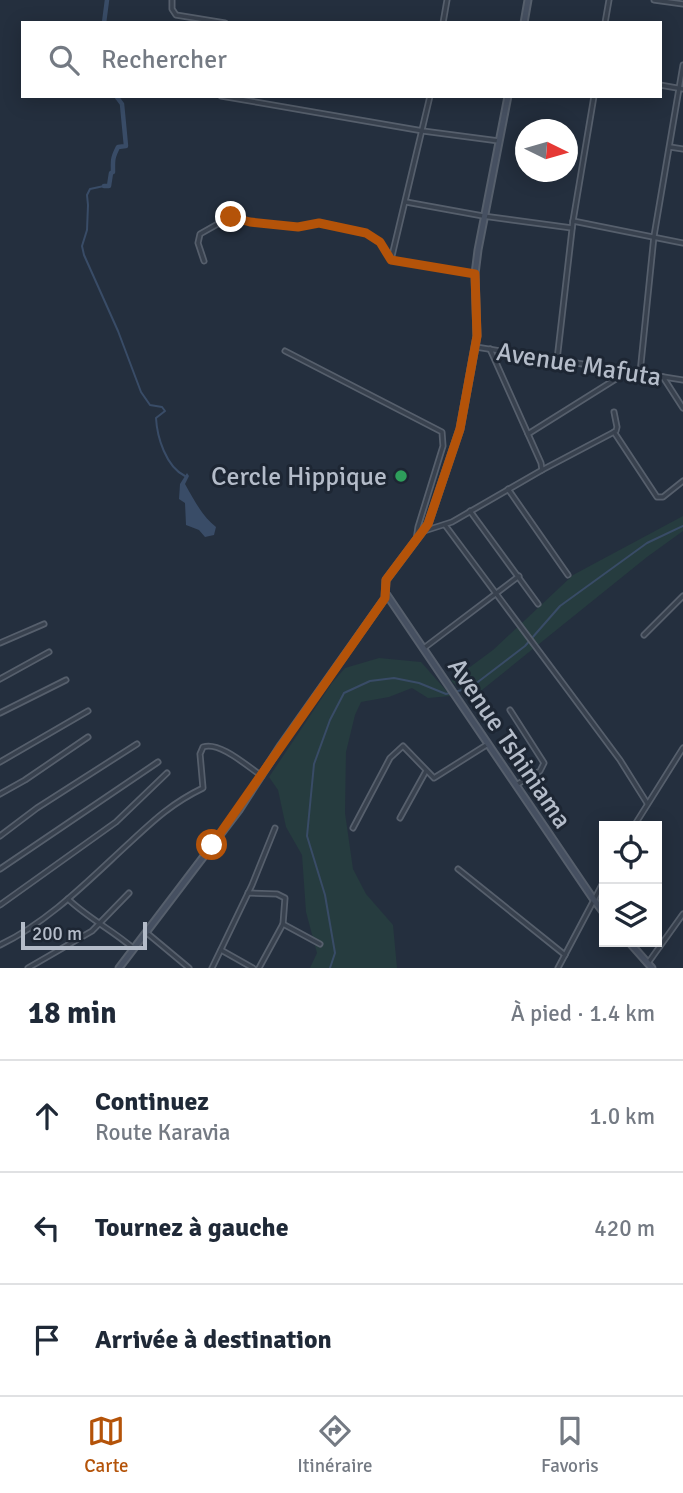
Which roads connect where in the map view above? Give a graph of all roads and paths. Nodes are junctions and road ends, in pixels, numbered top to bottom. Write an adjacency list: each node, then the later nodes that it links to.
1 (172, 0): 7 (street)
2 (447, 0): 8 (street)
3 (528, 0): 9 (street)
4 (609, 0): 10 (street)
5 (654, 0): 6 (street)
6 (683, 4)
7 (212, 21)
8 (443, 21)
9 (524, 21)
10 (605, 21)
11 (683, 65): 13 (street)
12 (662, 85): 13 (street)
13 (681, 88): 20 (street)
14 (233, 98): 18 (street)
15 (430, 98): 18 (street)
16 (508, 98): 19 (street)
17 (594, 98): 24 (street)
18 (424, 131): 19 (street); 22 (street)
19 (499, 141): 23 (street)
20 (670, 147): 21 (street); 26 (street)
21 (683, 149)
22 (406, 202): 23 (street); 28 (street)
23 (484, 216): 25 (street); 30 (street)
24 (573, 221): 25 (street); 26 (street)
25 (572, 228): 34 (street)
26 (654, 236): 27 (street); 36 (street)
27 (683, 243)
28 (391, 260): 29 (street); 30 (street)
29 (204, 261)
30 (475, 274): 31 (street)
31 (476, 347): 32 (street, Avenue Mafuta); 48 (street)
32 (490, 349): 34 (street, Avenue Mafuta); 42 (street)
33 (285, 351): 49 (street)
34 (557, 360): 35 (street, Avenue Mafuta)
35 (629, 371): 36 (street, Avenue Mafuta); 42 (street)
36 (640, 373): 37 (street, Avenue Mafuta)
37 (663, 377): 38 (street, Avenue Mafuta); 39 (street)
38 (683, 380)
39 (683, 408)
40 (614, 412): 41 (street)
41 (614, 432): 43 (street); 44 (street)
42 (528, 435): 43 (street)
43 (542, 470): 45 (street)
44 (683, 481)
45 (508, 489): 46 (street); 50 (street)
46 (470, 511): 47 (street); 51 (street)
47 (445, 526): 48 (street); 53 (street)
48 (424, 531): 49 (street)
49 (415, 542): 52 (street)
50 (568, 575)
51 (519, 576): 53 (street); 57 (street)
52 (386, 593): 55 (street, Avenue Tshiniama); 56 (street)
53 (495, 594): 61 (street); 79 (street)
54 (683, 596): 59 (street)
55 (392, 602): 56 (street); 61 (street, Avenue Tshiniama)
56 (382, 603): 76 (street)
57 (538, 604)
58 (44, 624): 60 (street)
59 (644, 635)
60 (0, 643)
61 (424, 648): 70 (street, Avenue Tshiniama)
62 (49, 652): 63 (street)
63 (0, 678)
64 (66, 680): 67 (street)
65 (510, 710): 77 (street)
66 (88, 711): 72 (street)
67 (0, 713)
68 (88, 737): 78 (street)
69 (137, 744): 84 (street)
70 (488, 744): 74 (street); 77 (street, Avenue Tshiniama)
71 (683, 748): 79 (street)
72 (0, 762)
73 (158, 762): 85 (street)
74 (426, 771): 80 (street); 83 (street)
75 (167, 773): 92 (street)
76 (262, 776): 90 (street); 97 (street)
77 (515, 785): 91 (street, Avenue Tshiniama)
78 (0, 794)
79 (647, 803): 81 (street)
80 (400, 818)
81 (637, 821)
82 (275, 828): 89 (street)
83 (353, 828)
84 (0, 836)
85 (0, 869)
86 (458, 869): 103 (street)
87 (602, 884): 91 (street)
88 (130, 893): 95 (street)
89 (248, 893): 96 (street); 102 (street)
90 (68, 899): 95 (street); 99 (street)
91 (594, 900): 93 (street, Avenue Tshiniama); 103 (street)
92 (0, 905)
93 (599, 906)
94 (683, 914): 104 (street)
95 (101, 923): 101 (street); 105 (street)
96 (283, 923): 98 (street); 110 (street)
97 (146, 932): 101 (street); 107 (street)
98 (320, 944)
99 (0, 945)
100 (633, 947): 104 (street)
101 (133, 948): 106 (street)
102 (222, 950): 108 (street); 109 (street)
103 (565, 955): 111 (street)
104 (650, 966)
105 (28, 968)
106 (119, 968)
107 (190, 968)
108 (212, 968)
109 (253, 968)
110 (259, 968)
111 (558, 968)

